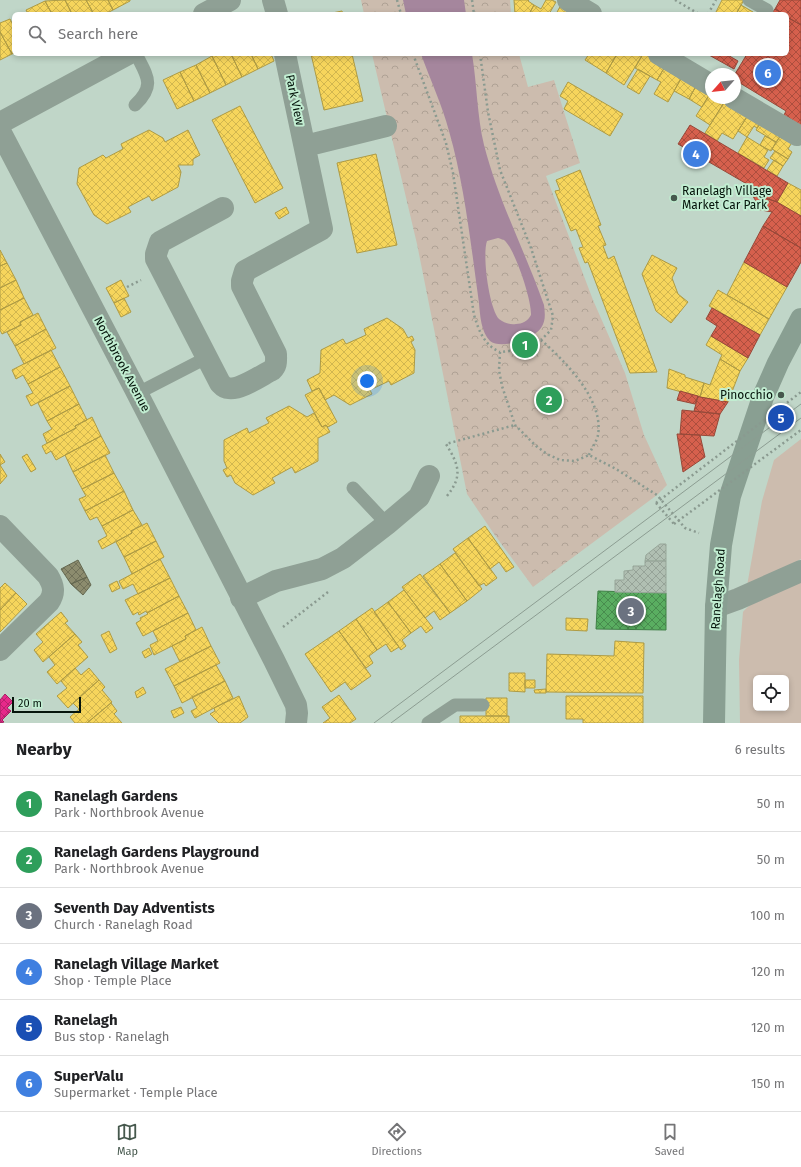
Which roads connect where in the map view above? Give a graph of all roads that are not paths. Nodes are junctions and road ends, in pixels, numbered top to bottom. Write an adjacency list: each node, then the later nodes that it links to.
1 (230, 0): 6 (street)
2 (273, 0): 7 (street)
3 (568, 0): 8 (street)
4 (750, 0): 5 (lane)
5 (766, 10)
6 (208, 12)
7 (276, 12)
8 (588, 12)
9 (124, 56): 16 (street)
10 (137, 56): 15 (lane)
11 (285, 56): 20 (street, Park View)
12 (662, 56): 13 (street)
13 (705, 81)
14 (741, 102): 19 (street)
15 (135, 105)
16 (0, 123)
17 (386, 126): 20 (street)
18 (0, 132): 24 (street, Northbrook Avenue)
19 (797, 135)
20 (305, 146): 23 (street, Park View)
21 (223, 208): 23 (street)
22 (801, 319): 31 (main road, Ranelagh Road)
23 (206, 358): 24 (lane)
24 (138, 393): 30 (street, Northbrook Avenue)
25 (429, 476): 27 (street)
26 (353, 488): 27 (lane)
27 (387, 524): 30 (street)
28 (0, 526): 32 (street)
29 (801, 571): 31 (street)
30 (241, 598): 34 (street, Northbrook Avenue)
31 (716, 607): 36 (main road, Ranelagh Road)
32 (0, 650)
33 (483, 705): 35 (lane)
34 (296, 723)
35 (428, 723)
36 (714, 723)

